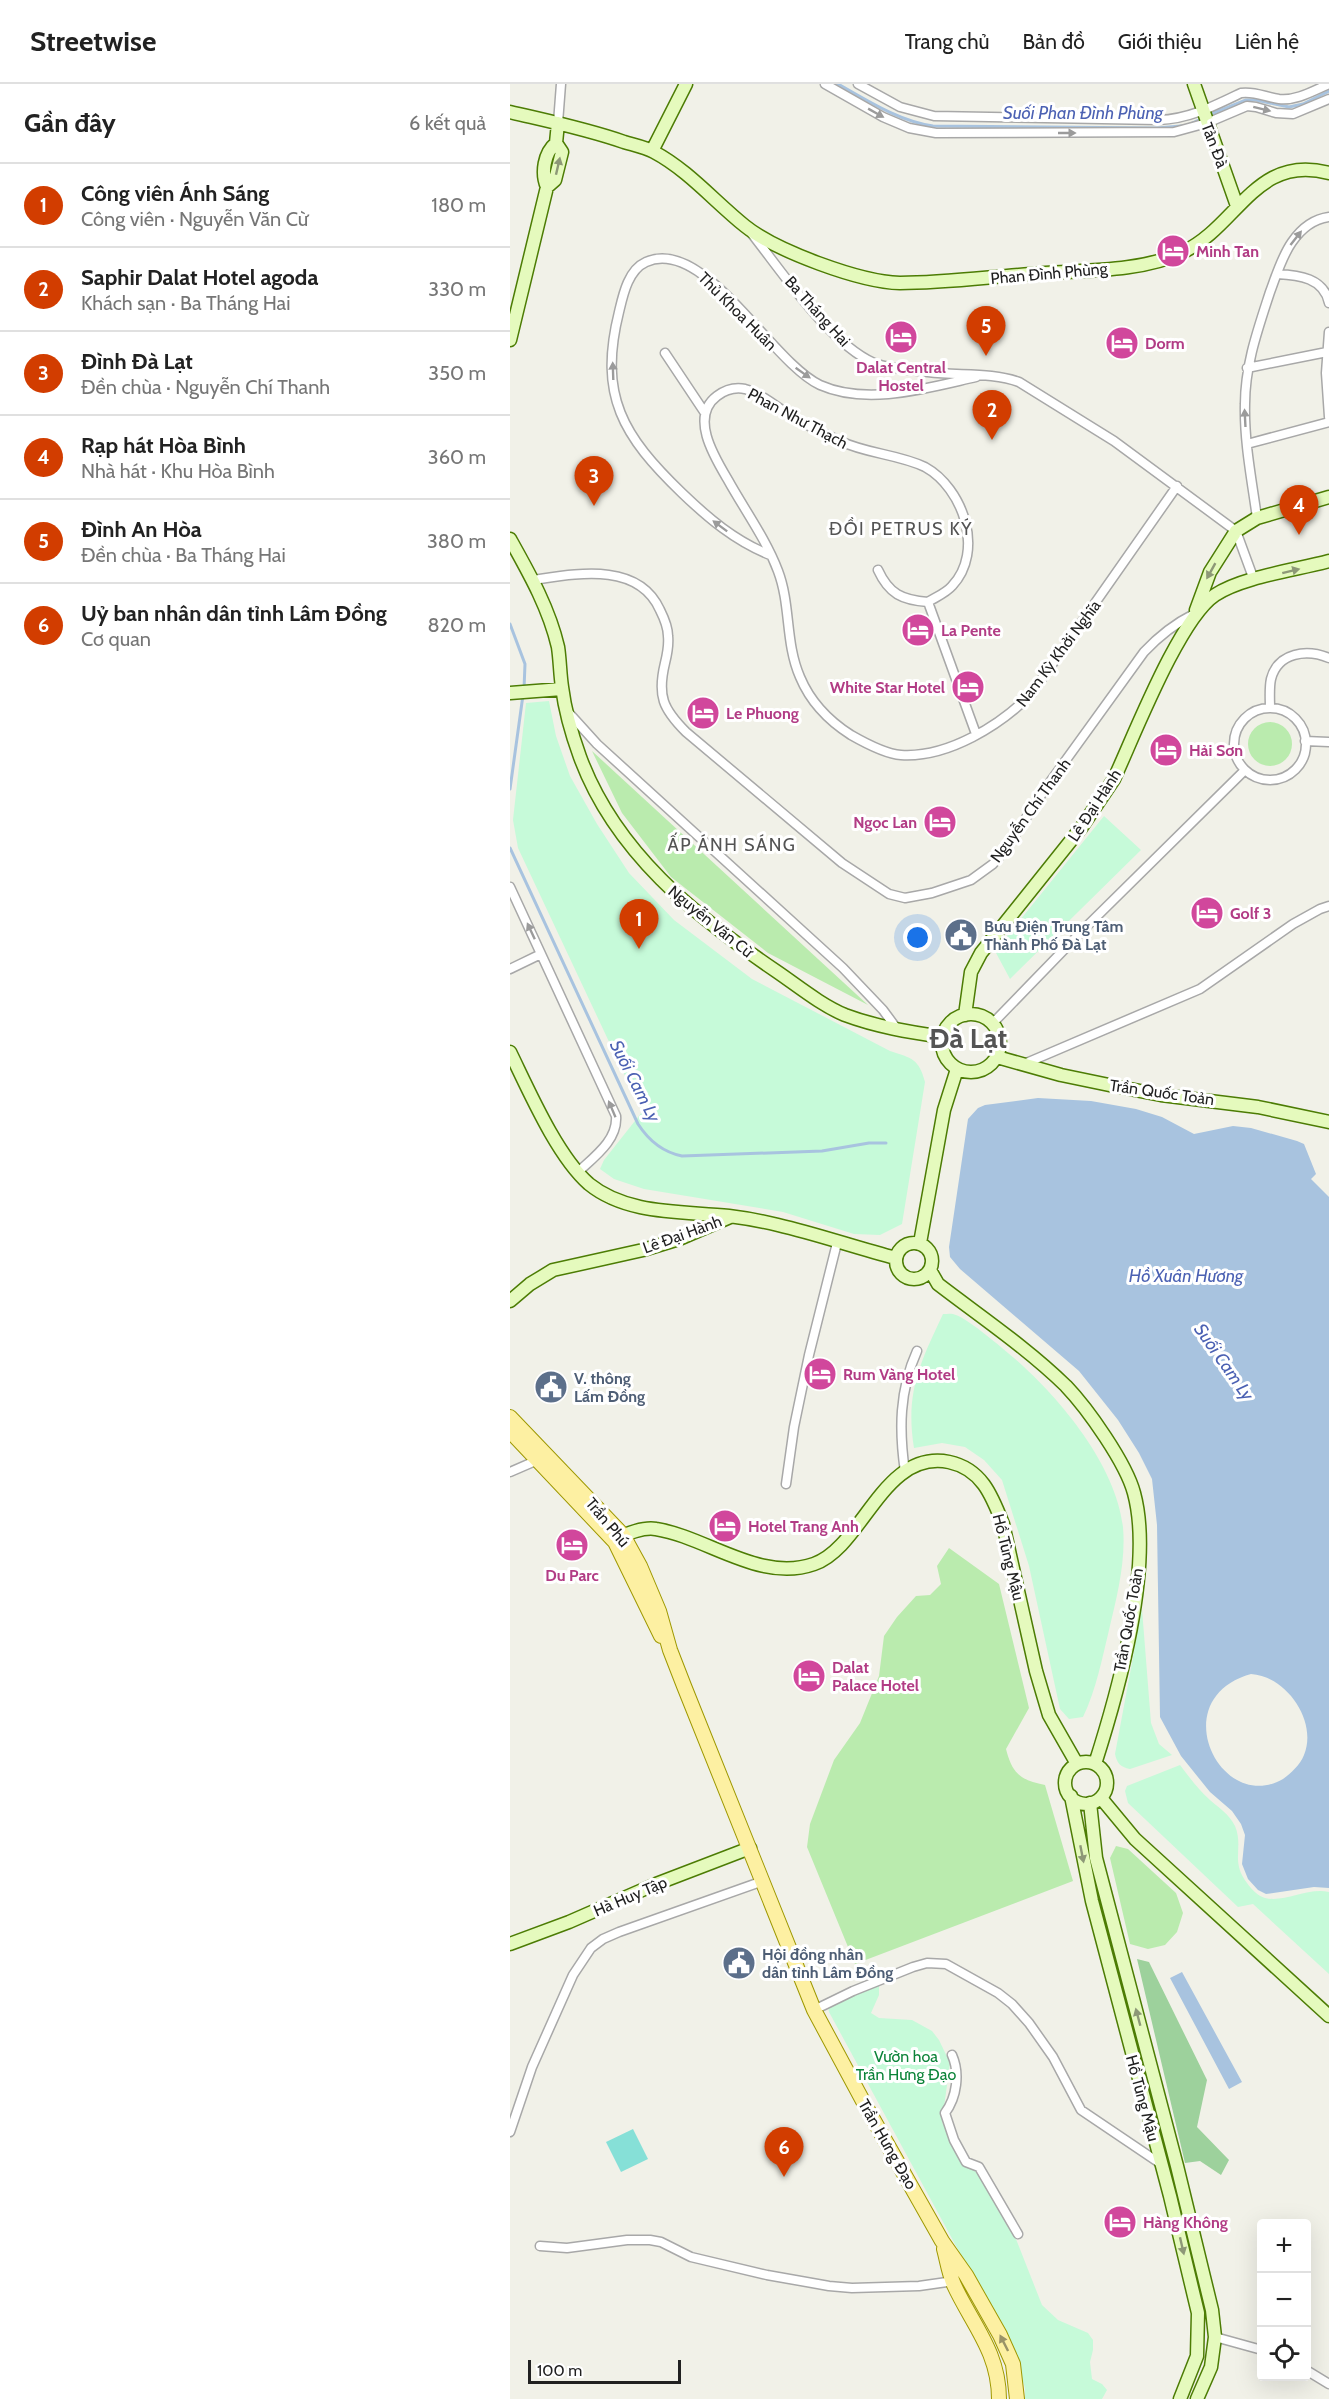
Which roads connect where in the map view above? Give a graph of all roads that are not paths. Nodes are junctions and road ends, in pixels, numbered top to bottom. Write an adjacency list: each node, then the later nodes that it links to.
1 (561, 84): 10 (street)
2 (686, 84): 11 (main road)
3 (825, 84): 9 (street, one-way to 9)
4 (858, 84): 9 (street)
5 (1194, 84): 9 (main road, Tản Đà)
6 (1329, 84): 9 (street)
7 (1329, 99): 9 (street, one-way to 7)
8 (510, 112): 10 (main road, Ba Tháng Hai)
9 (1205, 117): 13 (main road, Tản Đà)
10 (558, 123): 11 (main road, Ba Tháng Hai); 19 (main road)
11 (652, 151): 15 (main road, Ba Tháng Hai)
12 (1329, 173): 13 (main road, Phan Đình Phùng)
13 (1238, 206): 15 (main road, Phan Đình Phùng)
14 (1329, 217): 16 (street, one-way to 14)
15 (748, 229): 23 (street, Ba Tháng Hai)
16 (1277, 274): 17 (street); 22 (street)
17 (1329, 303)
18 (1329, 332): 20 (street)
19 (510, 340)
20 (1327, 352): 22 (street); 25 (street)
21 (665, 353): 24 (street)
22 (1247, 368): 26 (street, one-way to 22)
23 (976, 377): 27 (street, Ba Tháng Hai); 32 (street, Thủ Khoa Huân, one-way to 23)
24 (705, 412): 32 (street); 37 (street, Phan Như Thạch)
25 (1329, 419): 26 (street)
26 (1247, 444): 29 (street)
27 (1177, 486): 30 (street, Ba Tháng Hai); 44 (street, Nam Kỳ Khởi Nghĩa)
28 (1329, 497): 29 (main road)
29 (1257, 518): 30 (main road)
30 (1236, 531): 36 (street); 38 (main road, one-way to 38)
31 (510, 539): 35 (main road, Nguyễn Văn Cừ)
32 (770, 555): 44 (street, Nam Kỳ Khởi Nghĩa)
33 (1329, 561): 36 (main road, Lê Đại Hành, one-way to 33)
34 (878, 570): 37 (street)
35 (533, 580): 38 (street, Nguyễn Chí Thanh); 40 (main road, Nguyễn Văn Cừ)
36 (1254, 580): 38 (main road, Lê Đại Hành)
37 (928, 602): 44 (street)
38 (1194, 614): 52 (main road, Lê Đại Hành)
39 (1329, 658): 43 (street)
40 (562, 689): 41 (main road); 42 (main road, Nguyễn Văn Cừ)
41 (510, 693)
42 (565, 708): 54 (street); 54 (main road, Nguyễn Văn Cừ)
43 (1270, 708): 45 (street); 47 (street)
44 (976, 734)
45 (1305, 741): 46 (street); 47 (street)
46 (1329, 742)
47 (1245, 770): 53 (street)
48 (510, 887): 50 (street, one-way to 48)
49 (1329, 906): 58 (street)
50 (541, 954): 51 (street); 61 (street, one-way to 50)
51 (510, 969)
52 (965, 1014): 53 (main road); 55 (main road)
53 (992, 1024): 57 (main road)
54 (897, 1030): 55 (main road, Nguyễn Văn Cừ)
55 (943, 1037): 59 (main road)
56 (510, 1052): 61 (main road)
57 (997, 1057): 58 (main road, Trần Quốc Toản); 59 (main road)
58 (1024, 1064): 60 (main road, Trần Quốc Toản)
59 (957, 1069): 64 (main road)
60 (1329, 1122)
61 (578, 1172): 62 (main road)
62 (731, 1216): 63 (main road, Lê Đại Hành); 67 (main road, Lê Đại Hành)
63 (837, 1243): 65 (main road, Lê Đại Hành); 74 (street)
64 (920, 1243): 65 (main road); 66 (main road)
65 (896, 1258): 66 (main road)
66 (930, 1270): 77 (main road, Trần Quốc Toản)
67 (510, 1301)
68 (917, 1352): 73 (street)
69 (510, 1417): 71 (main road, Trần Phú)
70 (510, 1431): 71 (main road, Trần Phú)
71 (542, 1458): 72 (street); 75 (main road, Trần Phú)
72 (510, 1472)
73 (905, 1472): 75 (main road, Hồ Tùng Mậu); 76 (main road, Hồ Tùng Mậu)
74 (786, 1484)
75 (619, 1539): 80 (main road, Trần Phú)
76 (1077, 1764): 77 (main road); 78 (main road)
77 (1095, 1764): 79 (main road)
78 (1071, 1796): 79 (main road); 87 (main road, Hồ Tùng Mậu, one-way to 87)
79 (1096, 1801): 84 (main road); 88 (main road, Hồ Tùng Mậu, one-way to 79)
80 (750, 1848): 81 (main road, Trần Hưng Đạo); 82 (main road, Hà Huy Tập)
81 (763, 1881): 83 (main road, Trần Hưng Đạo); 86 (street)
82 (510, 1944)
83 (814, 2010): 87 (street); 90 (main road, Trần Hưng Đạo)
84 (1329, 2016)
85 (952, 2055): 89 (street)
86 (510, 2132)
87 (1161, 2164): 88 (main road); 100 (main road, Hồ Tùng Mậu, one-way to 100)
88 (1177, 2166): 94 (main road, Hồ Tùng Mậu)
89 (1018, 2234)
90 (942, 2241): 92 (main road, Trần Hưng Đạo); 93 (main road, Trần Hưng Đạo)
91 (540, 2246): 93 (street)
92 (966, 2275): 93 (street); 99 (main road, Trần Hưng Đạo, one-way to 92)
93 (952, 2283): 98 (main road, Trần Hưng Đạo)
94 (1215, 2337): 95 (street); 101 (main road, Hồ Tùng Mậu)
95 (1257, 2349)
96 (1311, 2373): 97 (street)
97 (1329, 2384)
98 (999, 2399)
99 (1017, 2399)
100 (1180, 2399)
101 (1197, 2399)

